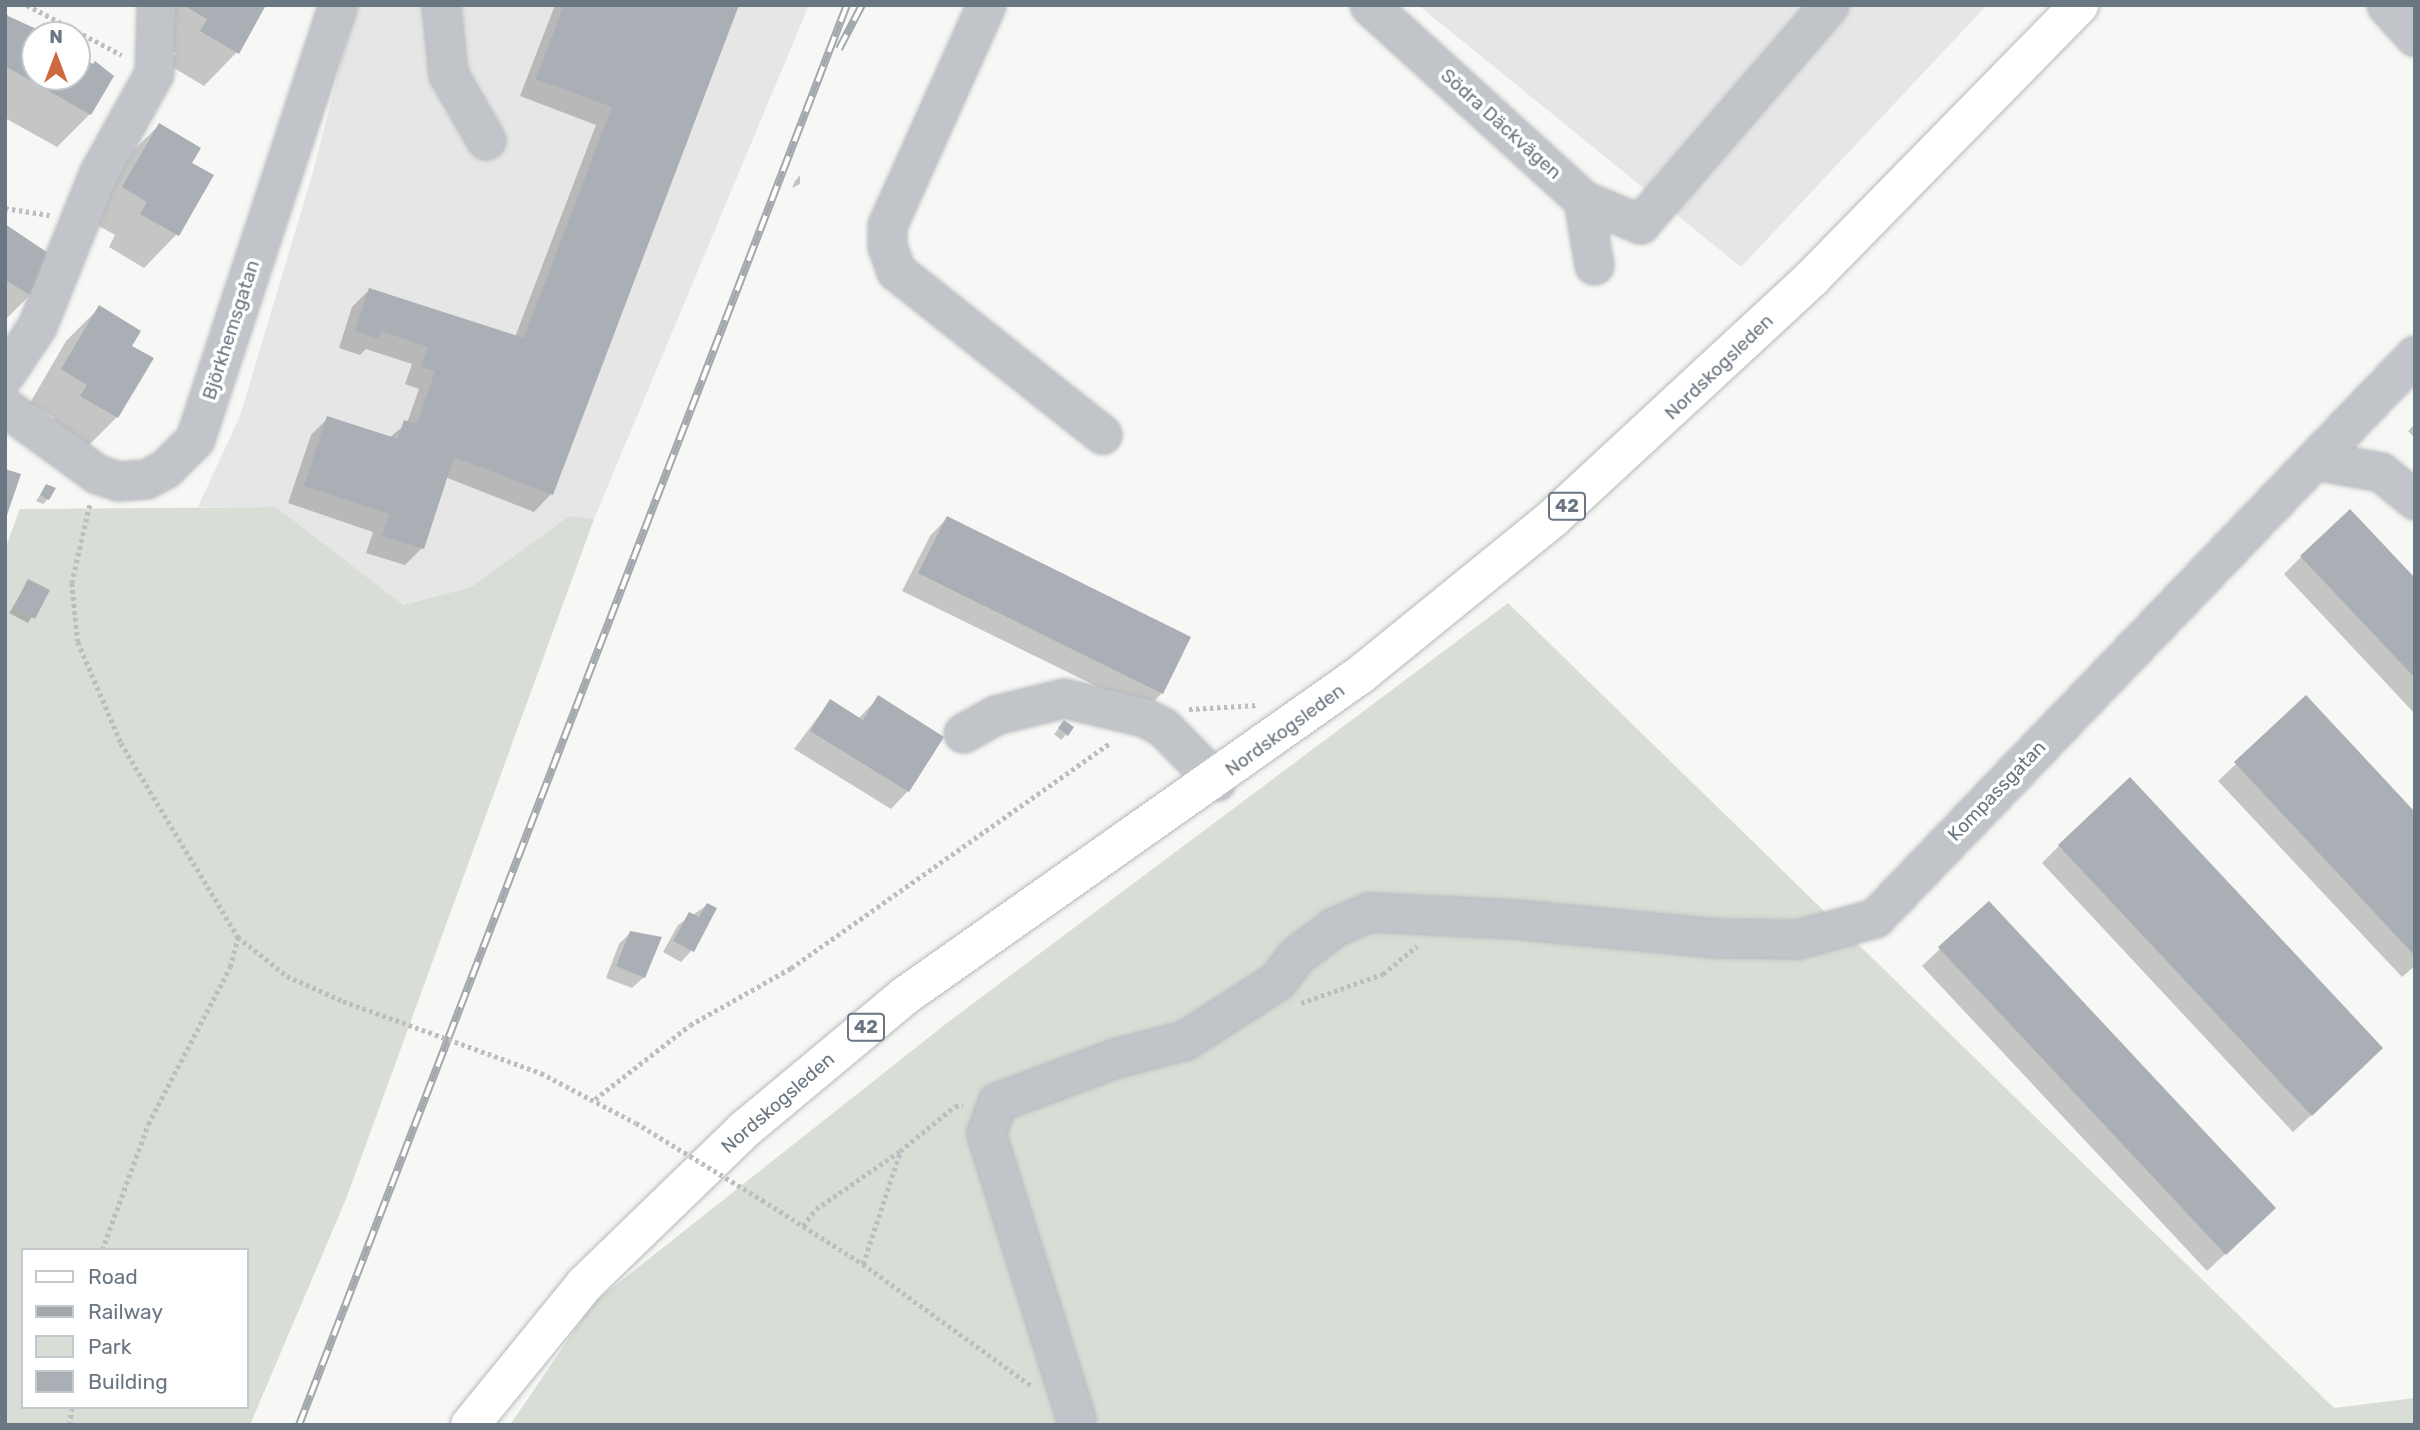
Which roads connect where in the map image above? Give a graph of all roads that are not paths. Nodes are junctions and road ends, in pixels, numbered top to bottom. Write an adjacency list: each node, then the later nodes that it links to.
1 (156, 5): 14 (street)
2 (338, 5): 15 (street, Björkhemsgatan)
3 (441, 5): 10 (street)
4 (986, 5): 16 (street)
5 (1368, 5): 11 (street, Södra Däckvägen)
6 (1829, 5): 11 (street, Södra Däckvägen)
7 (2079, 5): 20 (main road, Nordskogsleden / 42)
8 (2386, 5): 9 (street)
9 (2415, 37)
10 (486, 140)
11 (1583, 200): 12 (street)
12 (1594, 265)
13 (2415, 355): 17 (street, Kompassgatan)
14 (5, 374)
15 (5, 407)
16 (1102, 434)
17 (2314, 460): 18 (street); 21 (street, Kompassgatan)
18 (2415, 500)
19 (963, 733): 20 (street)
20 (1216, 780): 22 (main road, Nordskogsleden / 42)
21 (1076, 1419)
22 (470, 1425)

